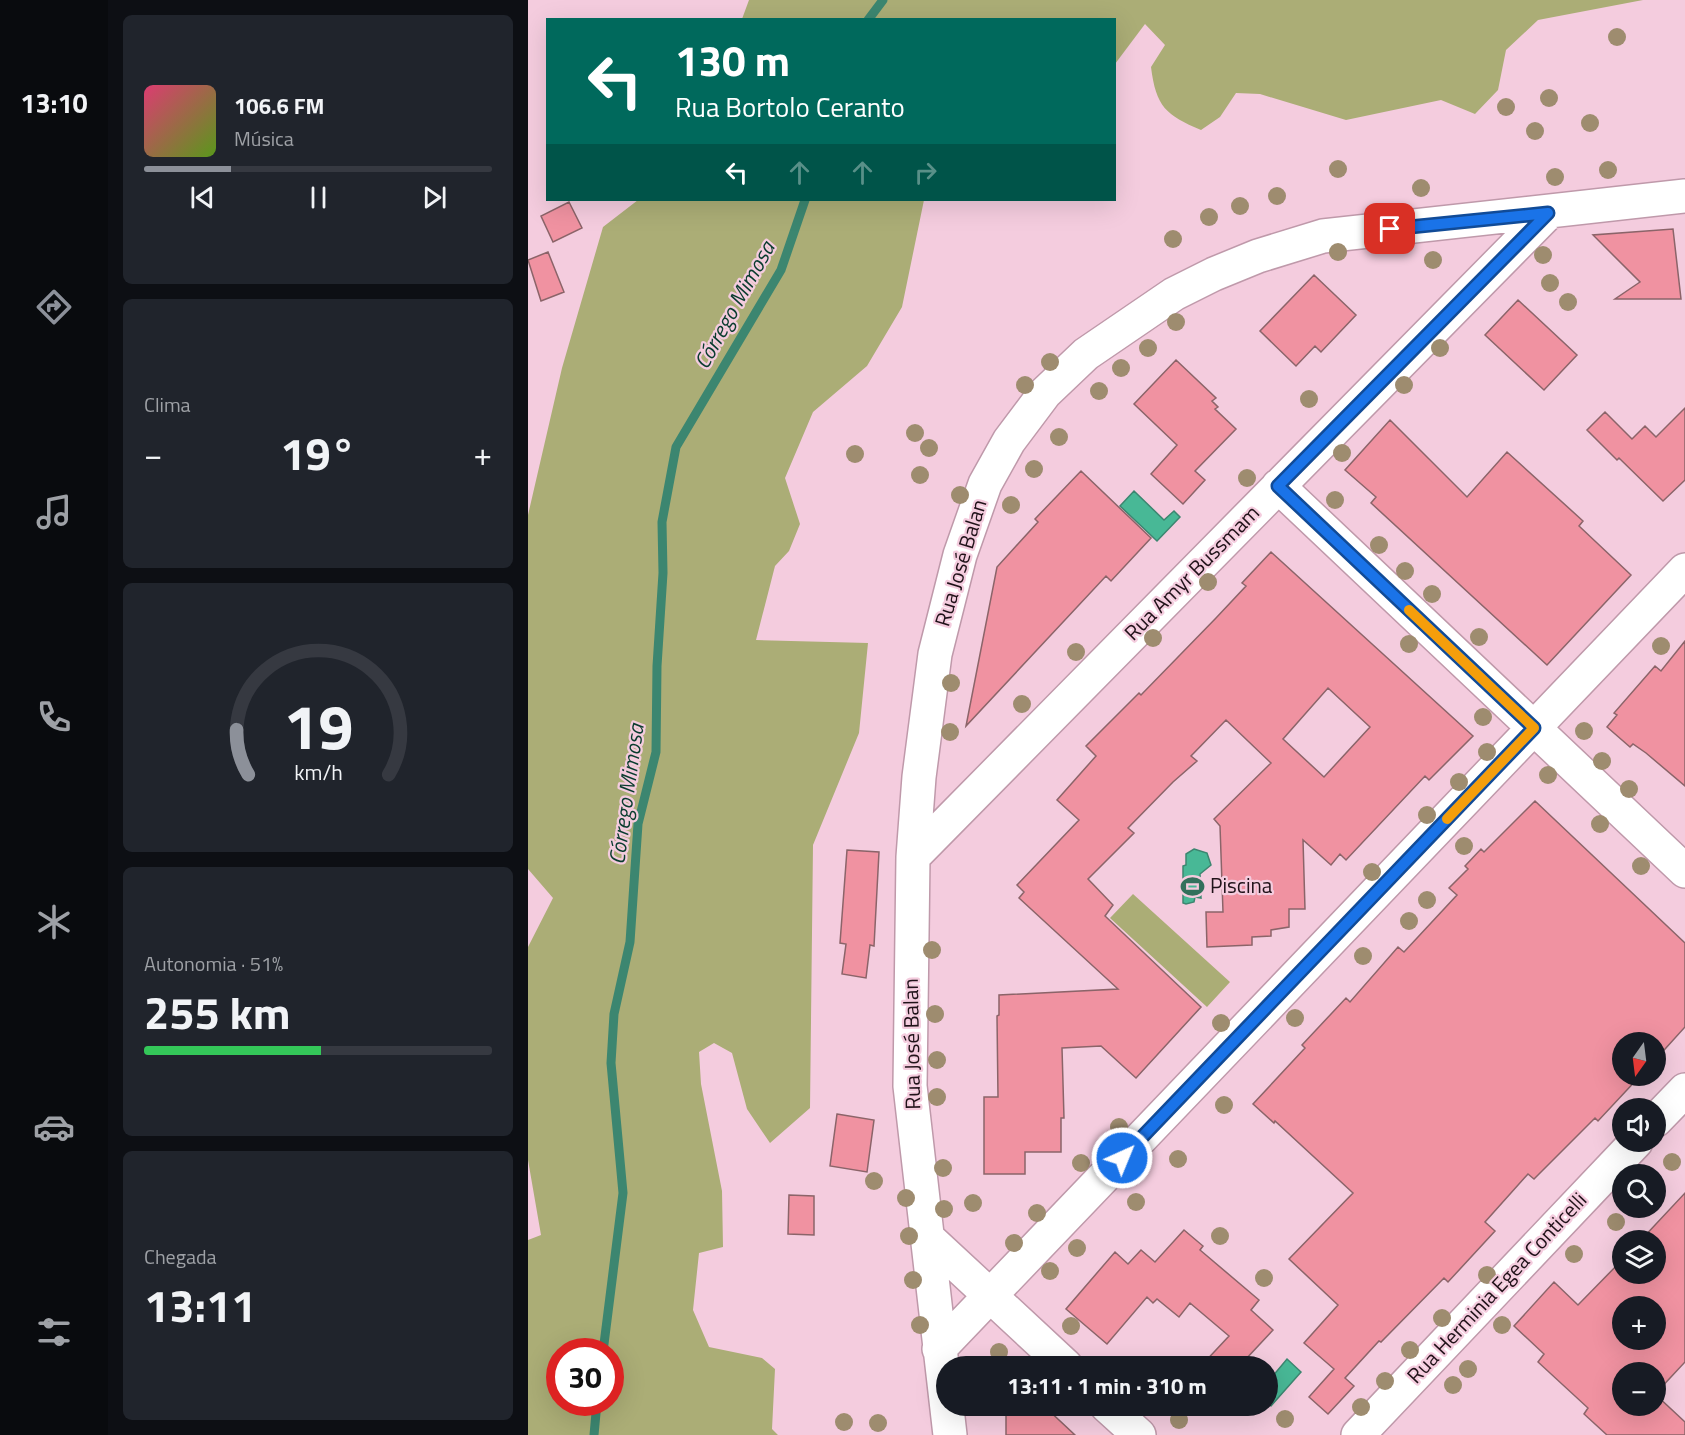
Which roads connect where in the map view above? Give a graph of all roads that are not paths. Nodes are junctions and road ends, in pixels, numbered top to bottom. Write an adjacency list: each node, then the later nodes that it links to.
1 (1685, 196): 2 (street, Rua José Balan)
2 (1548, 213): 3 (street, Rua Amyr Bussmam); 6 (street, Rua José Balan)
3 (1278, 486): 5 (street); 6 (street, Rua Amyr Bussmam)
4 (1685, 570): 5 (street)
5 (1534, 728): 7 (street); 12 (street)
6 (913, 857): 11 (street, Rua José Balan)
7 (1685, 871)
8 (1685, 1090): 9 (street)
9 (1666, 1110)
10 (1627, 1152): 18 (street, Rua Herminia Egea Conticelli)
11 (928, 1238): 12 (street); 13 (street, Rua José Balan)
12 (991, 1295): 13 (street); 14 (street)
13 (939, 1349): 16 (street, Rua José Balan)
14 (1055, 1356)
15 (1118, 1416): 17 (street)
16 (950, 1435)
17 (1139, 1435)
18 (1358, 1435)

